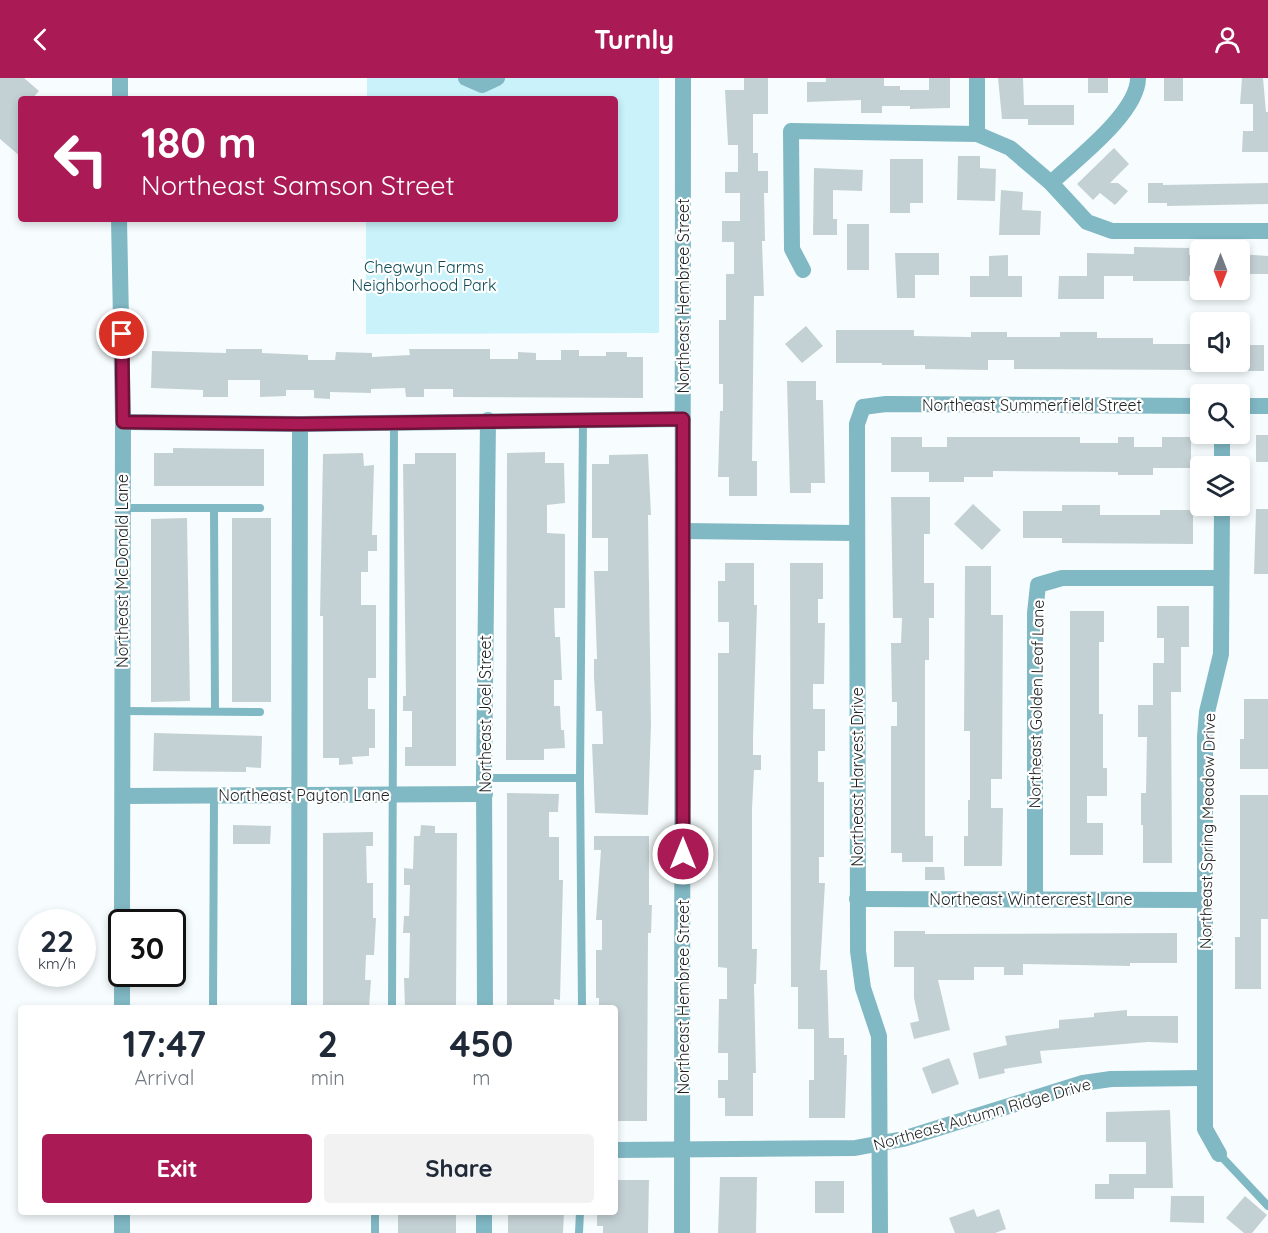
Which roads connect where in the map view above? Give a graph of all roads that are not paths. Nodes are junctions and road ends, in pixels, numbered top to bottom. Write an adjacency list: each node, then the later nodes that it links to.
1 (120, 78): 7 (street)
2 (466, 78): 3 (street)
3 (497, 78)
4 (683, 78): 18 (street, Northeast Hembree Street)
5 (976, 78): 8 (street)
6 (1138, 78): 9 (street)
7 (120, 96)
8 (977, 134): 9 (street); 12 (street)
9 (1051, 183): 11 (street)
10 (119, 222): 20 (street, Northeast McDonald Lane)
11 (1268, 231)
12 (803, 270)
13 (1190, 406): 16 (street, Northeast Summerfield Street)
14 (1250, 406): 15 (street)
15 (1268, 406)
16 (863, 407): 28 (street, Northeast Harvest Drive)
17 (583, 419): 18 (street); 19 (street); 33 (lane)
18 (683, 419): 27 (street, Northeast Hembree Street)
19 (488, 420): 21 (street); 34 (street, Northeast Joel Street)
20 (123, 422): 22 (street); 23 (street, Northeast McDonald Lane)
21 (394, 422): 22 (street); 37 (lane)
22 (300, 424): 36 (street)
23 (122, 508): 24 (lane); 30 (street, Northeast McDonald Lane)
24 (214, 508): 25 (lane); 31 (lane)
25 (260, 508)
26 (1222, 516): 29 (street, Northeast Spring Meadow Drive)
27 (684, 531): 28 (street); 52 (street, Northeast Hembree Street)
28 (856, 533): 39 (street, Northeast Harvest Drive)
29 (1221, 578): 40 (street, Northeast Golden Leaf Lane); 41 (street, Northeast Spring Meadow Drive)
30 (122, 711): 31 (lane); 38 (street, Northeast McDonald Lane)
31 (215, 711): 32 (lane)
32 (260, 712)
33 (580, 778): 34 (lane); 49 (lane)
34 (484, 786): 37 (street, Northeast Payton Lane); 48 (street, Northeast Joel Street)
35 (214, 795): 36 (street, Northeast Payton Lane); 38 (street, Northeast Payton Lane); 45 (lane)
36 (300, 795): 37 (street, Northeast Payton Lane); 46 (street)
37 (394, 795): 47 (lane)
38 (123, 796): 42 (street, Northeast McDonald Lane)
39 (857, 899): 40 (street, Northeast Wintercrest Lane); 51 (street, Northeast Harvest Drive)
40 (1035, 899): 41 (street, Northeast Wintercrest Lane)
41 (1205, 900): 50 (street, Northeast Spring Meadow Drive)
42 (122, 909)
43 (122, 987): 44 (street)
44 (122, 1005)
45 (213, 1005)
46 (299, 1005)
47 (392, 1005)
48 (485, 1005)
49 (582, 1005)
50 (1204, 1078): 51 (street, Northeast Autumn Ridge Drive); 54 (street, Northeast Spring Meadow Drive)
51 (880, 1145): 52 (street, Northeast Autumn Ridge Drive); 65 (street, Northeast Harvest Drive)
52 (682, 1149): 53 (street, Northeast Autumn Ridge Drive); 64 (street, Northeast Hembree Street)
53 (618, 1150)
54 (1219, 1154): 55 (lane)
55 (1268, 1206)
56 (122, 1215): 60 (street)
57 (375, 1215): 61 (lane)
58 (484, 1215): 62 (street)
59 (580, 1215): 63 (lane)
60 (122, 1233)
61 (375, 1233)
62 (484, 1233)
63 (579, 1233)
64 (682, 1233)
65 (880, 1233)

